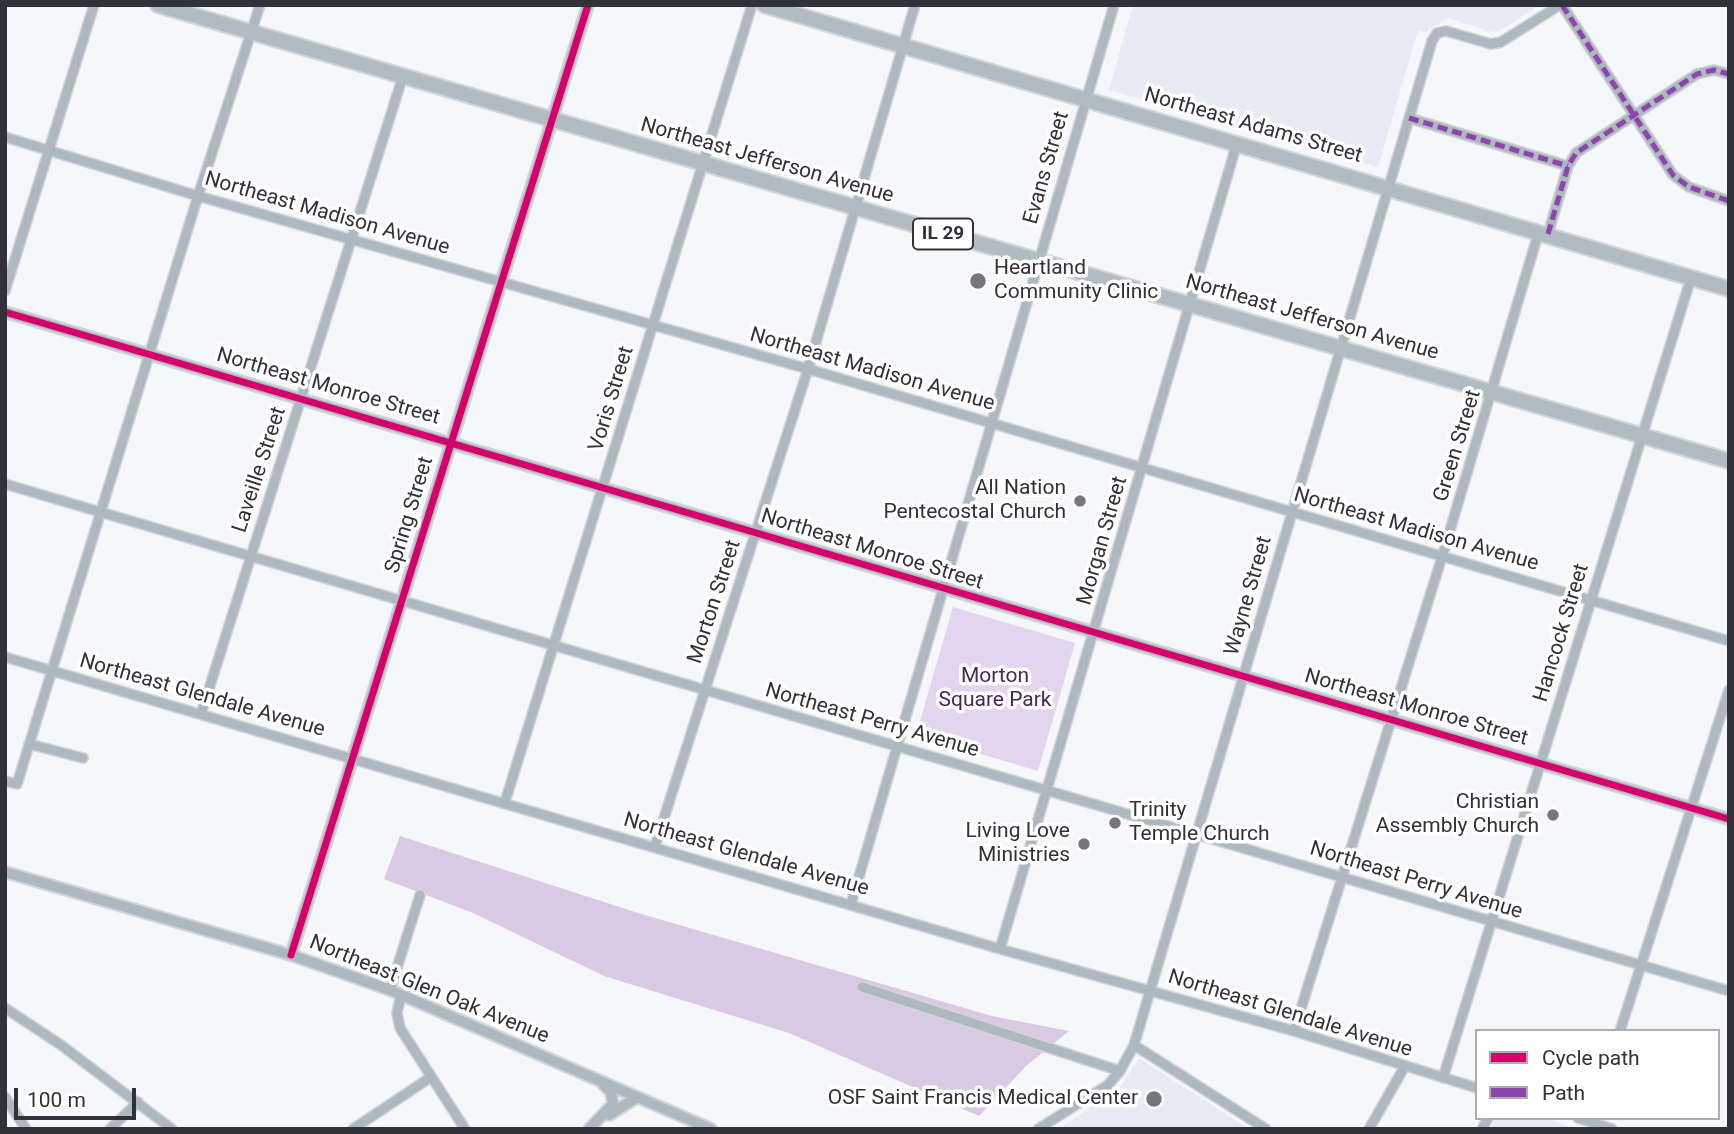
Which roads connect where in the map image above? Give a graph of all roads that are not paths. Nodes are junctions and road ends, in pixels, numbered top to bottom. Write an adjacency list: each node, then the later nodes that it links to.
1 (94, 5): 20 (street)
2 (158, 5): 10 (main road, Northeast Jefferson Avenue / IL 29)
3 (260, 5): 10 (street)
4 (588, 5): 17 (street, Spring Street)
5 (752, 5): 21 (street, Voris Street)
6 (764, 5): 11 (main road, Northeast Adams Street)
7 (915, 5): 11 (street, Morton Street)
8 (1114, 5): 14 (street, Evans Street)
9 (1561, 5): 15 (street); 16 (street, Wayne Street)
10 (252, 34): 13 (main road, Northeast Jefferson Avenue / IL 29); 24 (street)
11 (903, 46): 14 (main road, Northeast Adams Street); 26 (street, Morton Street)
12 (1729, 74): 15 (street, Green Street)
13 (403, 76): 17 (main road, Northeast Jefferson Avenue / IL 29); 28 (street, Laveille Street)
14 (1085, 99): 19 (main road, Northeast Adams Street); 29 (street, Evans Street)
15 (1633, 115): 22 (street, Green Street); 25 (street)
16 (1409, 118): 22 (street); 23 (street, Wayne Street)
17 (552, 121): 21 (main road, Northeast Jefferson Avenue / IL 29); 31 (street, Spring Street)
18 (5, 137): 20 (street, Northeast Madison Avenue)
19 (1237, 143): 23 (main road, Northeast Adams Street); 34 (street, Morgan Street)
20 (49, 150): 24 (street, Northeast Madison Avenue); 33 (street)
21 (703, 164): 26 (main road, Northeast Jefferson Avenue / IL 29); 36 (street, Voris Street)
22 (1568, 166): 27 (street, Green Street)
23 (1388, 187): 27 (main road, Northeast Adams Street); 37 (street, Wayne Street)
24 (198, 196): 28 (street, Northeast Madison Avenue); 38 (street)
25 (1729, 201)
26 (854, 209): 29 (main road, Northeast Jefferson Avenue / IL 29); 39 (street, Morton Street)
27 (1543, 232): 30 (main road, Northeast Adams Street); 40 (street, Green Street)
28 (350, 238): 31 (street, Northeast Madison Avenue); 41 (street, Laveille Street)
29 (1038, 262): 34 (main road, Northeast Jefferson Avenue / IL 29); 42 (street, Evans Street)
30 (1691, 278): 32 (main road, Northeast Adams Street); 43 (street, Hancock Street)
31 (502, 282): 36 (street, Northeast Madison Avenue); 44 (street, Spring Street)
32 (1729, 289)
33 (5, 291)
34 (1189, 305): 37 (main road, Northeast Jefferson Avenue / IL 29); 46 (street, Morgan Street)
35 (5, 312): 38 (street, Northeast Monroe Street)
36 (653, 325): 39 (street, Northeast Madison Avenue); 48 (street, Voris Street)
37 (1342, 348): 40 (main road, Northeast Jefferson Avenue / IL 29); 49 (street, Wayne Street)
38 (149, 353): 41 (street, Northeast Monroe Street); 50 (street)
39 (808, 369): 42 (street, Northeast Madison Avenue); 51 (street, Morton Street)
40 (1493, 392): 43 (main road, Northeast Jefferson Avenue / IL 29); 53 (street, Green Street)
41 (302, 397): 44 (street, Northeast Monroe Street); 52 (street, Laveille Street)
42 (991, 424): 46 (street, Northeast Madison Avenue); 54 (street, Evans Street)
43 (1643, 437): 45 (main road, Northeast Jefferson Avenue / IL 29); 55 (street, Hancock Street)
44 (451, 441): 48 (street, Northeast Monroe Street); 56 (street, Spring Street)
45 (1729, 461)
46 (1142, 468): 49 (street, Northeast Madison Avenue); 57 (street, Morgan Street)
47 (5, 484): 50 (street, Northeast Perry Avenue)
48 (604, 487): 51 (street, Northeast Monroe Street); 59 (street, Voris Street)
49 (1292, 512): 53 (street, Northeast Madison Avenue); 62 (street, Wayne Street)
50 (100, 514): 52 (street, Northeast Perry Avenue); 61 (street)
51 (756, 534): 54 (street, Northeast Monroe Street); 63 (street, Morton Street)
52 (250, 556): 56 (street, Northeast Perry Avenue); 65 (street, Laveille Street)
53 (1442, 557): 55 (street, Northeast Madison Avenue); 66 (street, Green Street)
54 (944, 590): 57 (street, Northeast Monroe Street); 68 (street, Evans Street)
55 (1591, 600): 58 (street, Northeast Madison Avenue); 71 (street, Hancock Street)
56 (402, 601): 59 (street, Northeast Perry Avenue); 70 (street, Spring Street)
57 (1095, 634): 62 (street, Northeast Monroe Street); 73 (street, Morgan Street)
58 (1729, 641)
59 (553, 645): 63 (street, Northeast Perry Avenue); 74 (street, Voris Street)
60 (5, 657): 61 (street, Northeast Glendale Avenue)
61 (51, 670): 65 (street, Northeast Glendale Avenue); 67 (street)
62 (1244, 676): 66 (street, Northeast Monroe Street); 77 (street, Wayne Street)
63 (704, 690): 68 (street, Northeast Perry Avenue); 78 (street, Morton Street)
64 (1729, 690): 75 (street)
65 (201, 715): 70 (street, Northeast Glendale Avenue)
66 (1391, 719): 71 (street, Northeast Monroe Street); 80 (street, Green Street)
67 (29, 744): 69 (street); 72 (street)
68 (897, 746): 73 (street, Northeast Perry Avenue); 82 (street, Evans Street)
69 (82, 758)
70 (353, 759): 74 (street, Northeast Glendale Avenue); 85 (street, Spring Street)
71 (1541, 762): 75 (street, Northeast Monroe Street); 83 (street, Hancock Street)
72 (5, 781)
73 (1048, 791): 77 (street, Northeast Perry Avenue); 84 (street, Morgan Street)
74 (505, 803): 78 (street, Northeast Glendale Avenue)
75 (1692, 807): 76 (street, Northeast Monroe Street); 86 (street)
76 (1729, 819)
77 (1195, 833): 80 (street, Northeast Perry Avenue); 89 (street, Wayne Street)
78 (655, 846): 82 (street, Northeast Glendale Avenue)
79 (5, 872): 85 (street, Northeast Glen Oak Avenue)
80 (1342, 877): 83 (street, Northeast Perry Avenue); 94 (street, Green Street)
81 (420, 895): 88 (street)
82 (850, 904): 84 (street, Northeast Glendale Avenue)
83 (1492, 921): 86 (street, Northeast Perry Avenue); 99 (street, Hancock Street)
84 (1000, 948): 89 (street, Northeast Glendale Avenue)
85 (292, 954): 88 (street, Northeast Glen Oak Avenue)
86 (1640, 966): 90 (street, Northeast Perry Avenue); 93 (street)
87 (862, 987): 97 (street)
88 (390, 990): 91 (street, Northeast Glen Oak Avenue)
89 (1149, 990): 94 (street, Northeast Glendale Avenue); 95 (street, Wayne Street)
90 (1729, 991)
91 (401, 995): 98 (street); 100 (street, Northeast Glen Oak Avenue)
92 (5, 1008): 104 (street)
93 (1621, 1029)
94 (1294, 1031): 96 (street, Northeast Glendale Avenue)
95 (1134, 1045): 97 (street, Wayne Street); 114 (street)
96 (1405, 1066): 99 (street, Northeast Glendale Avenue); 115 (street)
97 (1120, 1072): 113 (street, Wayne Street)
98 (431, 1077): 109 (street); 110 (street)
99 (1443, 1078): 101 (street, Northeast Glendale Avenue)
100 (596, 1080): 103 (street, Northeast Glen Oak Avenue); 111 (street)
101 (1475, 1087)
102 (5, 1097): 106 (street)
103 (636, 1098): 111 (street); 112 (street, Northeast Glen Oak Avenue)
104 (138, 1102): 107 (street); 108 (street)
105 (1592, 1123): 116 (street)
106 (26, 1129)
107 (110, 1129)
108 (172, 1129)
109 (353, 1129)
110 (465, 1129)
111 (589, 1129)
112 (710, 1129)
113 (1038, 1129)
114 (1266, 1129)
115 (1369, 1129)
116 (1612, 1129)

